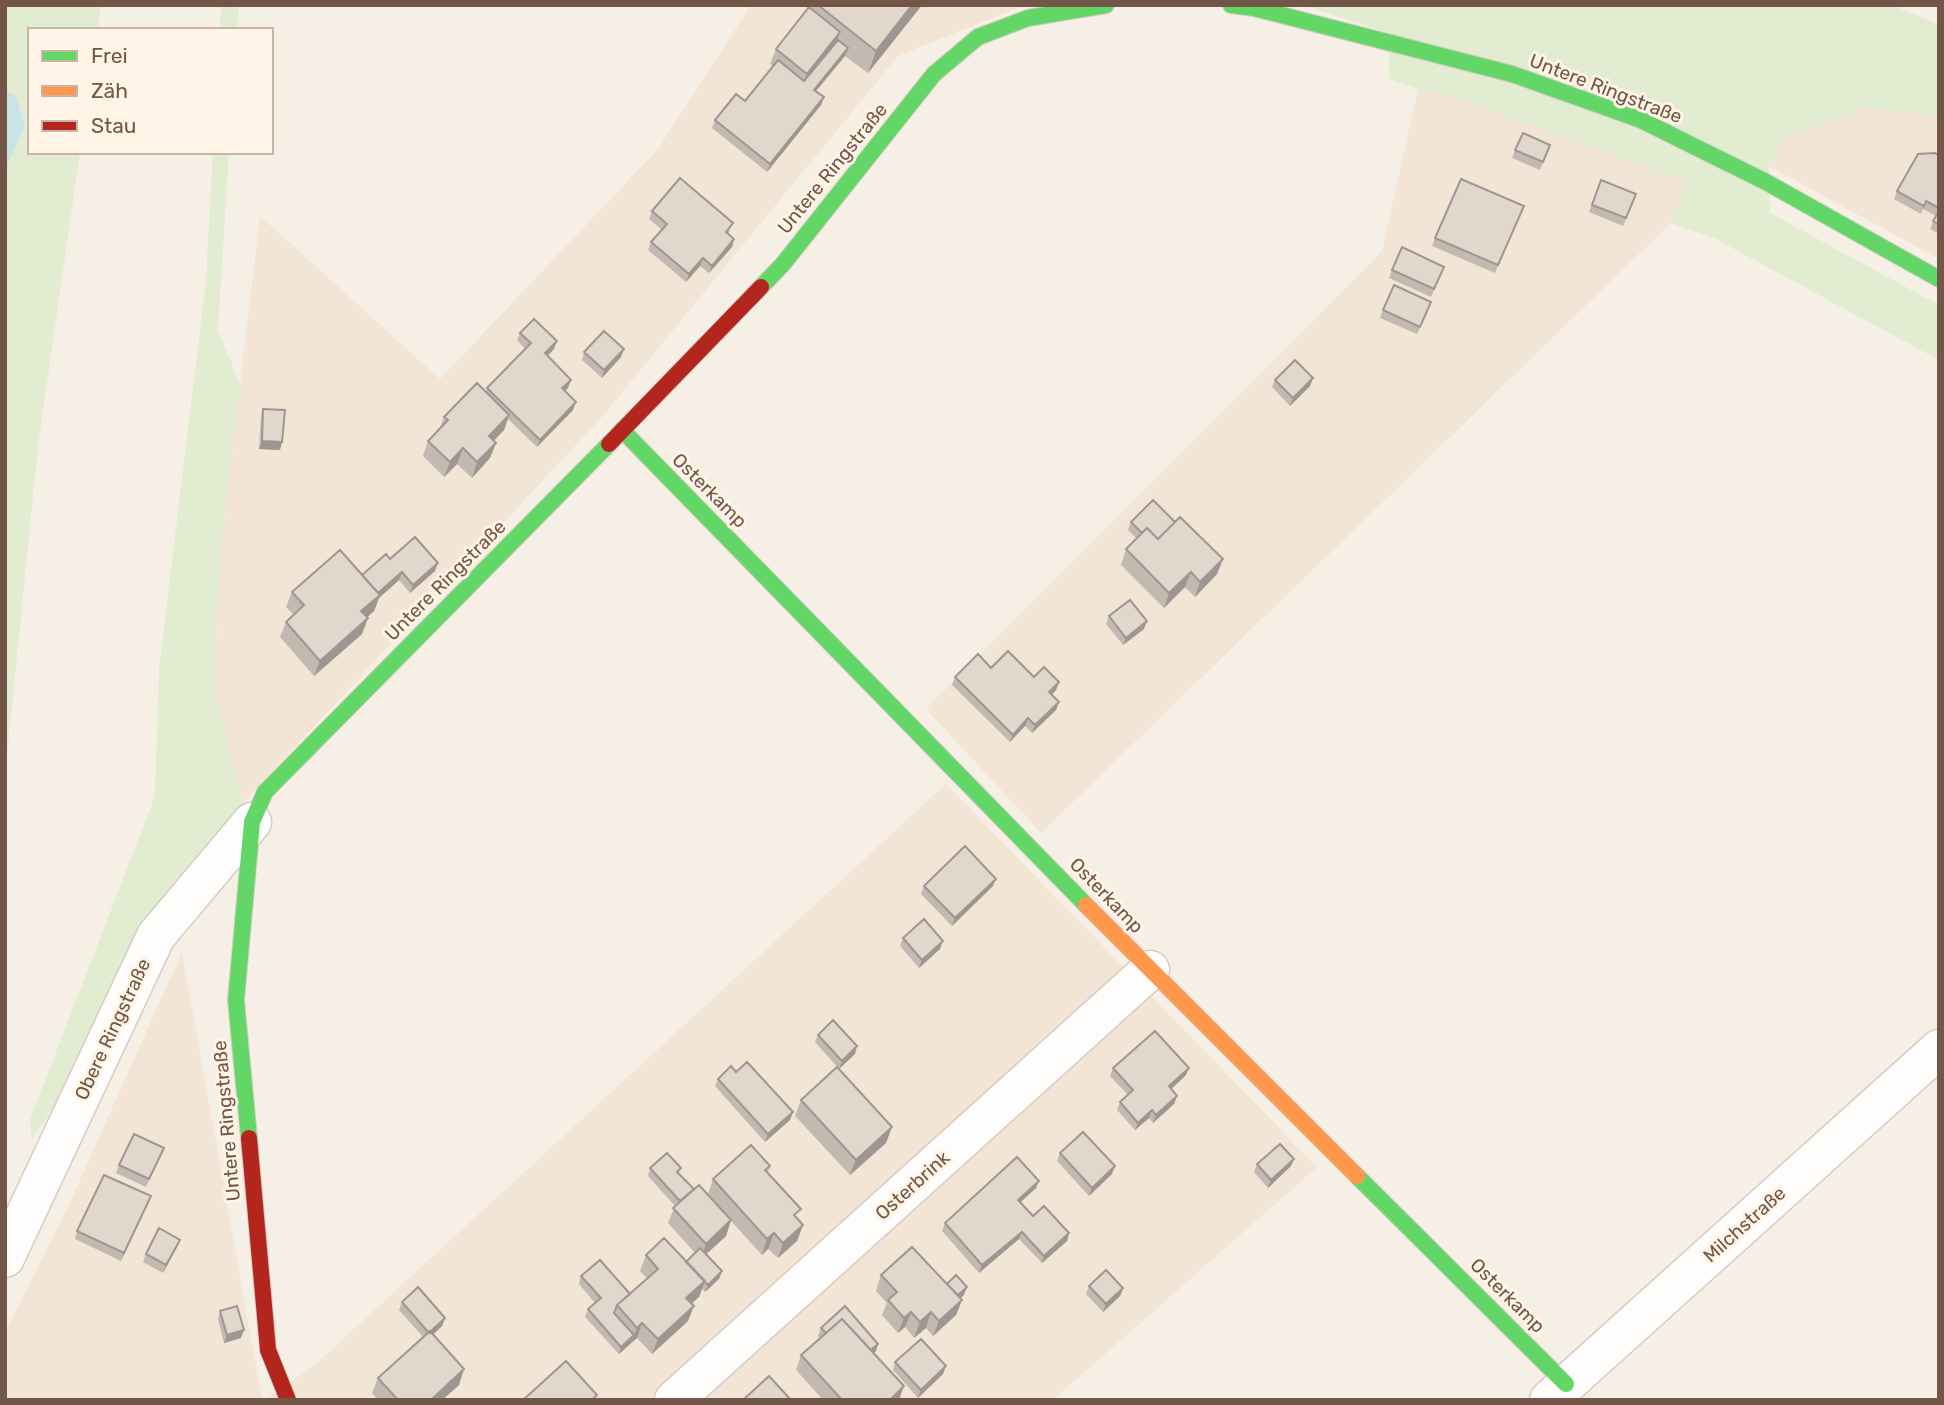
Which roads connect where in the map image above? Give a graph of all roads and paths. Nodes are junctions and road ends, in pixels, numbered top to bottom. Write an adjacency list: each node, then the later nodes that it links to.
1 (1106, 5): 4 (street, Untere Ringstraße)
2 (1231, 5): 3 (street, Untere Ringstraße)
3 (1939, 279)
4 (622, 430): 5 (street, Untere Ringstraße); 6 (street, Osterkamp)
5 (252, 822): 8 (street, Obere Ringstraße); 10 (street, Untere Ringstraße)
6 (1150, 970): 9 (street, Osterkamp); 11 (street, Osterbrink)
7 (1939, 1049): 9 (street, Milchstraße)
8 (5, 1258)
9 (1558, 1392)
10 (288, 1400)
11 (674, 1400)

